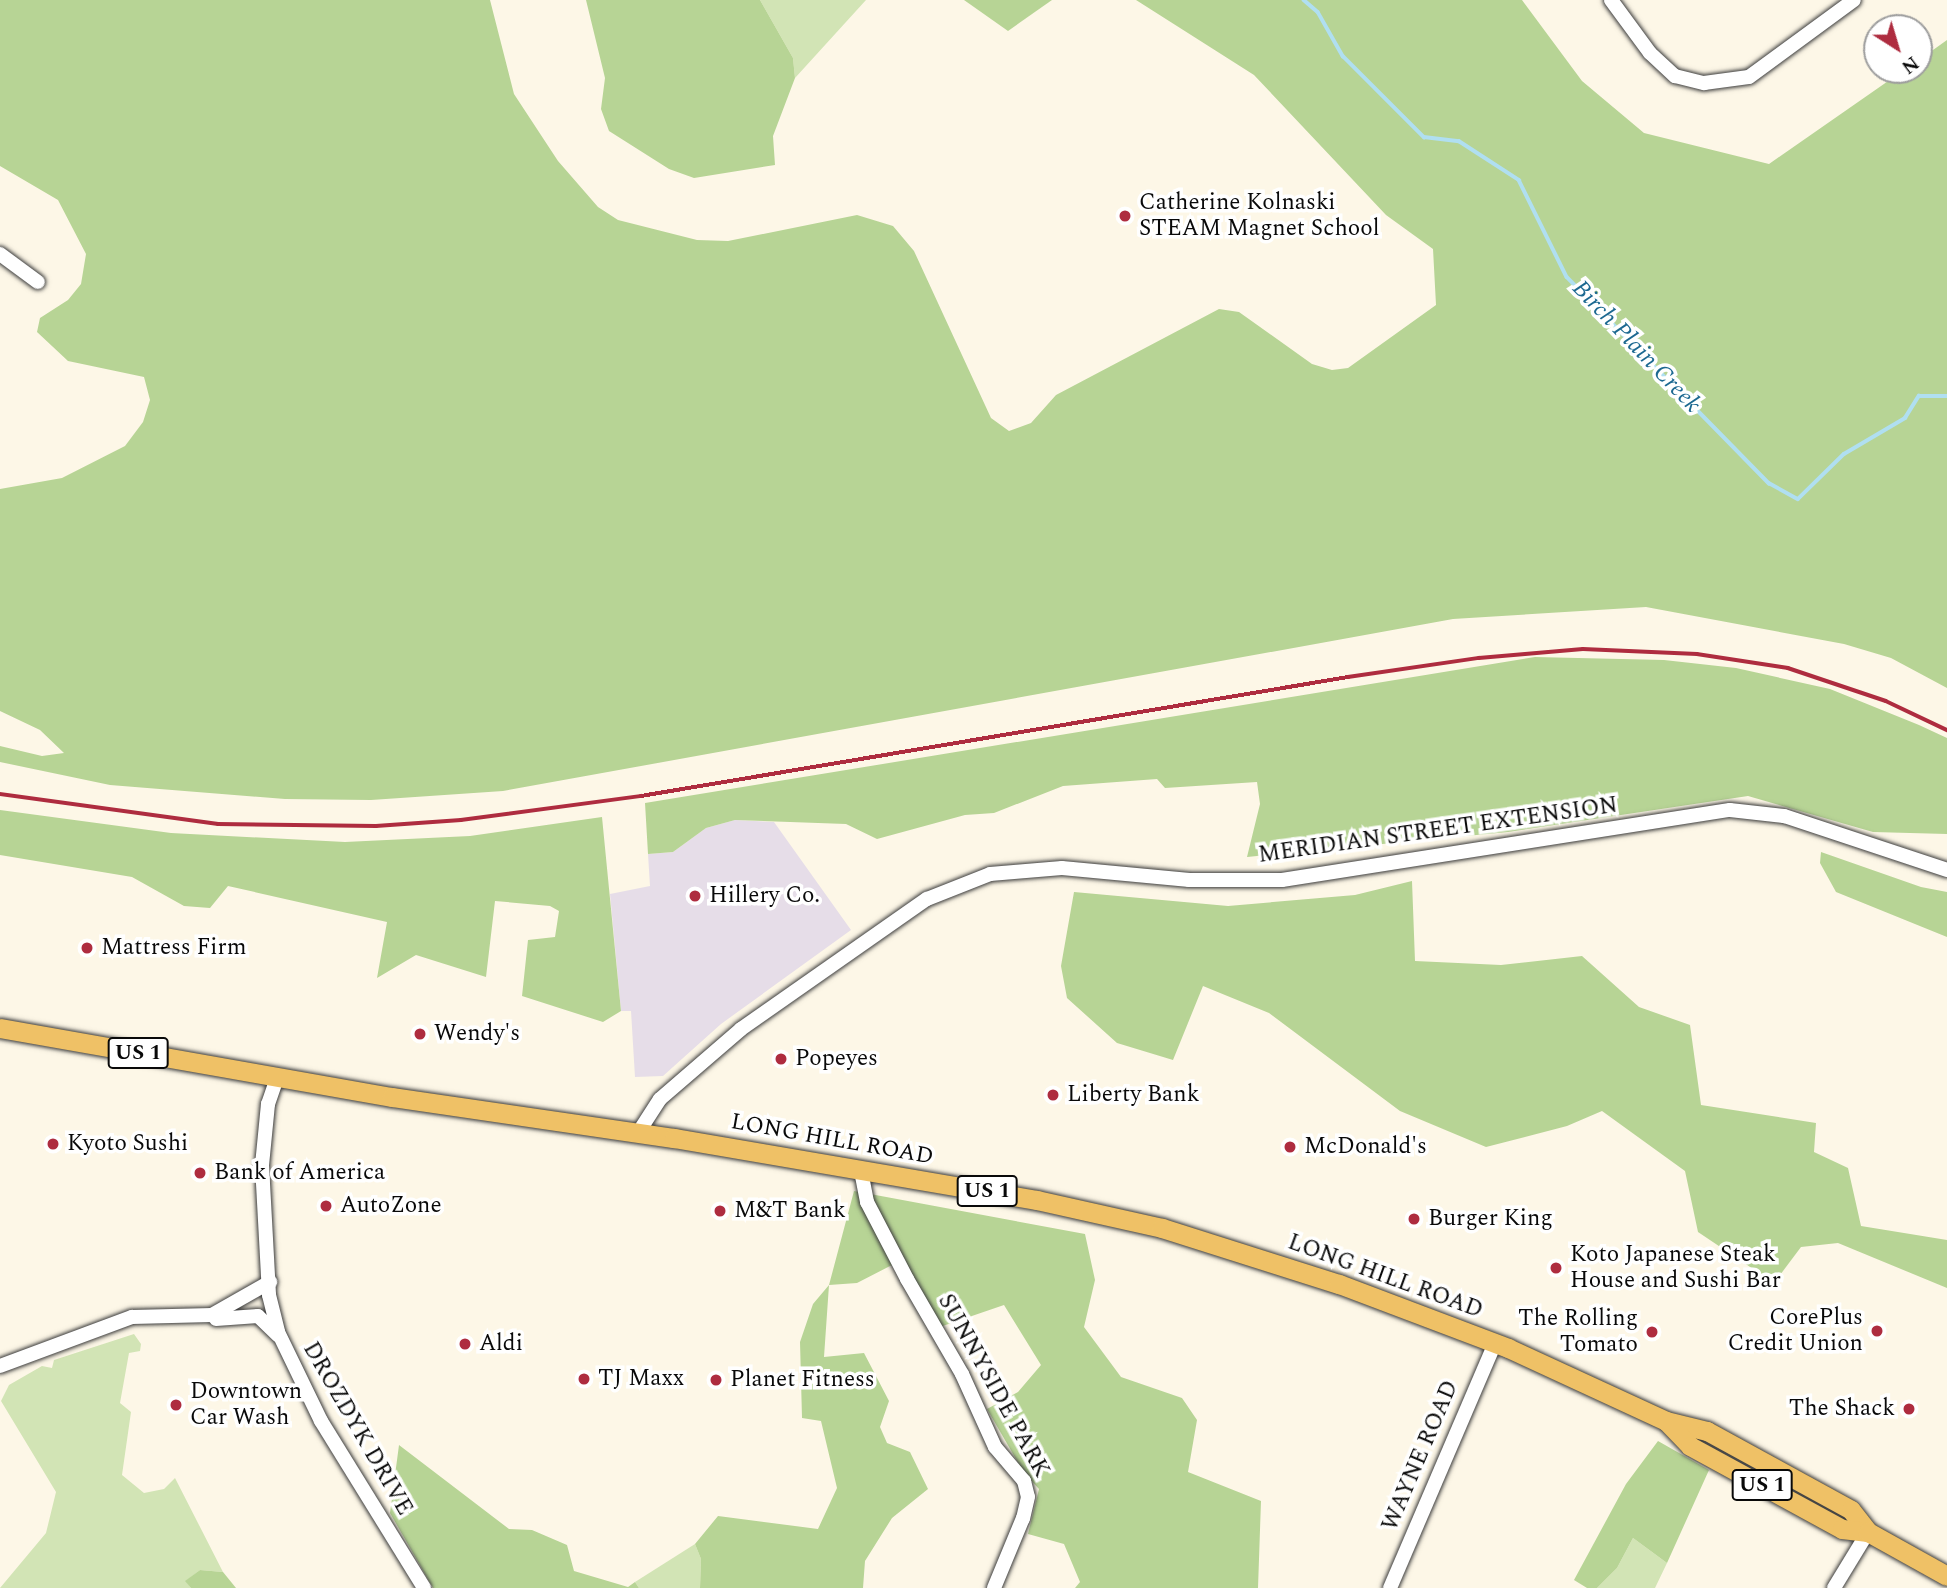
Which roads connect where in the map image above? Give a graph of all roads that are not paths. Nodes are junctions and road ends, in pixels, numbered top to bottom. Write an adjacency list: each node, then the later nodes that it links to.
1 (1611, 0): 2 (street)
2 (1854, 0)
3 (0, 254): 4 (street)
4 (38, 282)
5 (1947, 870): 8 (street, MERIDIAN STREET EXTENSION)
6 (0, 1028): 7 (main road, LONG HILL ROAD / US 1)
7 (277, 1078): 8 (main road, LONG HILL ROAD / US 1); 10 (street, DROZDYK DRIVE)
8 (638, 1133): 9 (main road, LONG HILL ROAD / US 1)
9 (861, 1171): 13 (main road, LONG HILL ROAD / US 1); 18 (street, SUNNYSIDE PARK)
10 (270, 1282): 11 (street); 12 (street, DROZDYK DRIVE)
11 (194, 1318): 12 (street); 14 (street)
12 (279, 1336): 17 (street, DROZDYK DRIVE)
13 (1495, 1343): 15 (main road, LONG HILL ROAD / US 1); 19 (street, WAYNE ROAD)
14 (0, 1366)
15 (1868, 1532): 16 (main road, LONG HILL ROAD / US 1); 20 (street)
16 (1947, 1576)
17 (424, 1588)
18 (994, 1588)
19 (1390, 1588)
20 (1834, 1588)

